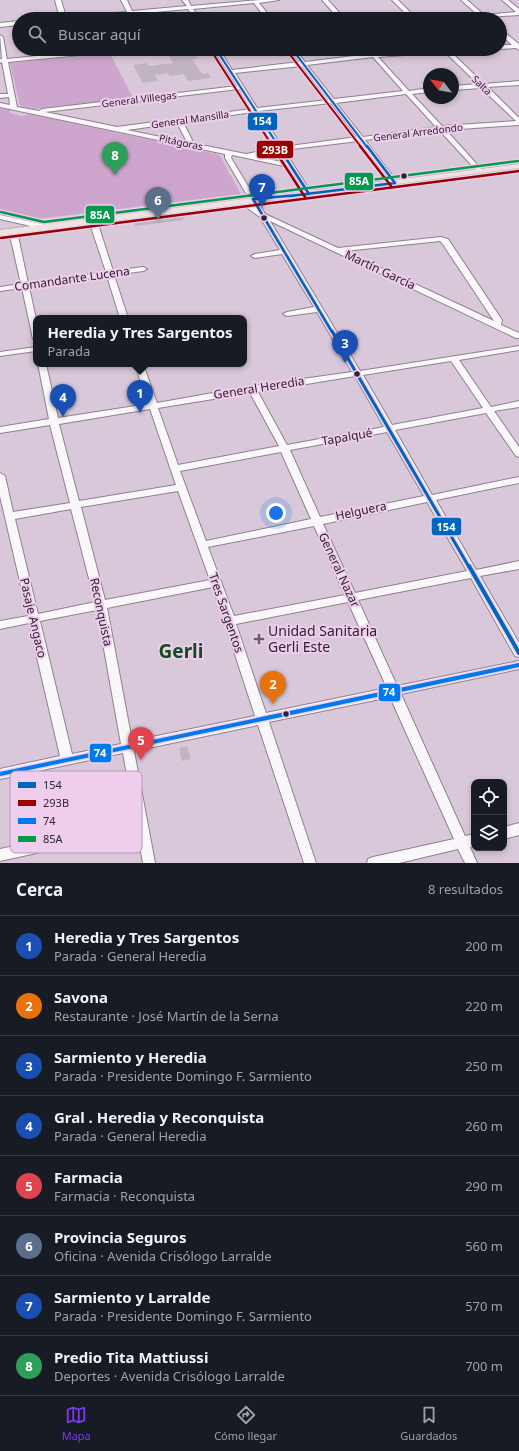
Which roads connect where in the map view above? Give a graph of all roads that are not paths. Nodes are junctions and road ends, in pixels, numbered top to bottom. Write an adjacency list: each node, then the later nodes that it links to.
1 (58, 0): 11 (street)
2 (124, 0): 12 (street)
3 (185, 0): 10 (street)
4 (274, 0): 9 (street)
5 (325, 0): 16 (street)
6 (395, 0): 17 (street)
7 (464, 0): 18 (street)
8 (505, 0): 19 (street)
9 (256, 2): 10 (street); 15 (street)
10 (190, 8): 13 (street); 14 (street)
11 (62, 12)
12 (130, 12)
13 (143, 12)
14 (193, 12)
15 (264, 12)
16 (336, 12)
17 (407, 12)
18 (478, 12)
19 (519, 12): 20 (street)
20 (507, 14)
21 (12, 24): 22 (street)
22 (0, 25)
23 (0, 37): 32 (street)
24 (507, 37): 25 (street)
25 (518, 46): 26 (street)
26 (507, 47)
27 (39, 56): 32 (street)
28 (221, 56): 34 (street)
29 (297, 56): 33 (street)
30 (374, 56): 33 (street); 40 (street)
31 (452, 56): 36 (street, Salta)
32 (2, 61): 41 (street)
33 (303, 64): 34 (street); 43 (street)
34 (232, 72): 37 (street)
35 (519, 83): 36 (street)
36 (482, 86): 38 (street); 49 (street, Salta)
37 (241, 87): 46 (street); 47 (street, General Villegas)
38 (459, 88)
39 (423, 90): 40 (street, General Mansilla)
40 (407, 91): 43 (street, General Mansilla); 51 (street)
41 (12, 95): 42 (street); 45 (street)
42 (0, 96)
43 (332, 101): 46 (street, General Mansilla); 52 (street)
44 (0, 105): 45 (street, Pitágoras)
45 (14, 108): 47 (street, Pitágoras)
46 (256, 110): 48 (street, General Mansilla); 54 (street)
47 (36, 112): 50 (street, Pitágoras)
48 (179, 120): 50 (street, General Mansilla); 53 (street)
49 (519, 122): 51 (street, General Arredondo)
50 (118, 129): 53 (street, Pitágoras)
51 (440, 129): 52 (street, General Arredondo); 59 (street)
52 (362, 139): 54 (street, General Arredondo); 60 (street)
53 (188, 144): 55 (street, Pitágoras)
54 (281, 149): 56 (street, General Arredondo); 57 (street)
55 (229, 152): 56 (street, Pitágoras); 62 (street)
56 (246, 156): 57 (street, Pitágoras)
57 (292, 166): 61 (street)
58 (519, 166): 59 (main road)
59 (480, 171): 60 (main road)
60 (395, 183): 61 (main road)
61 (309, 194): 62 (main road)
62 (253, 200): 63 (main road); 64 (street)
63 (242, 202): 64 (street, Martín García); 67 (main road)
64 (262, 215): 72 (street, Martín García); 73 (street)
65 (0, 217): 66 (street)
66 (9, 219): 68 (street); 69 (street)
67 (93, 221): 69 (main road); 76 (street)
68 (0, 222)
69 (44, 227): 70 (main road)
70 (13, 231): 71 (main road); 77 (street)
71 (0, 233)
72 (338, 250): 83 (street, Martín García); 83 (street)
73 (284, 252): 74 (street); 79 (street)
74 (255, 256)
75 (143, 269): 76 (street, Comandante Lucena)
76 (110, 274): 77 (street, Comandante Lucena); 81 (street)
77 (25, 286): 78 (street, Comandante Lucena); 82 (street)
78 (0, 290)
79 (319, 309): 80 (street); 91 (street)
80 (287, 314)
81 (123, 315)
82 (33, 323)
83 (496, 325): 84 (street, Martín García)
84 (519, 336)
85 (519, 348): 88 (street, General Heredia)
86 (33, 349): 87 (street)
87 (0, 354)
88 (454, 358): 91 (street, General Heredia); 95 (street)
89 (43, 367): 96 (street, Reconquista)
90 (140, 367): 94 (street, Tres Sargentos)
91 (357, 373): 92 (street, General Heredia); 97 (street)
92 (252, 389): 94 (street, General Heredia); 99 (street, General Nazar)
93 (519, 404): 95 (street, Tapalqué)
94 (153, 405): 96 (street, General Heredia); 101 (street, Tres Sargentos)
95 (488, 410): 97 (street, Tapalqué); 100 (street)
96 (54, 422): 98 (street, General Heredia); 106 (street, Reconquista)
97 (390, 429): 99 (street, Tapalqué); 105 (street)
98 (0, 430)
99 (284, 448): 101 (street, Tapalqué); 108 (street, General Nazar)
100 (519, 454)
101 (175, 469): 104 (street, Tres Sargentos)
102 (0, 476): 107 (street, Pasaje Angaco)
103 (519, 480): 105 (street, Helguera)
104 (181, 487): 106 (street); 109 (street, Tres Sargentos)
105 (428, 497): 108 (street, Helguera); 111 (street)
106 (76, 504): 107 (street); 114 (street, Reconquista)
107 (10, 516): 115 (street, Pasaje Angaco)
108 (317, 520): 109 (street, Helguera); 113 (street, General Nazar)
109 (203, 545): 112 (street, Tres Sargentos)
110 (519, 565): 111 (street)
111 (472, 574): 113 (street); 118 (street)
112 (215, 583): 114 (street); 116 (street, Tres Sargentos)
113 (352, 597): 116 (street); 120 (street, General Nazar)
114 (101, 605): 115 (street); 122 (street, Reconquista)
115 (33, 618): 117 (street); 123 (street, Pasaje Angaco)
116 (230, 621): 121 (street, Tres Sargentos)
117 (0, 625)
118 (519, 653)
119 (519, 665): 120 (street)
120 (393, 691): 121 (street); 131 (street, General Nazar)
121 (261, 720): 122 (street); 135 (street, Tres Sargentos)
122 (128, 748): 123 (street); 125 (street, Reconquista)
123 (67, 760): 124 (street)
124 (14, 771)
125 (132, 771)
126 (10, 772): 127 (street)
127 (0, 774)
128 (142, 829): 134 (street, Reconquista)
129 (519, 829): 130 (street)
130 (507, 832)
131 (468, 841): 136 (street); 137 (street, General Nazar)
132 (10, 853): 133 (street)
133 (0, 855)
134 (149, 863)
135 (310, 863)
136 (373, 863)
137 (471, 863)

